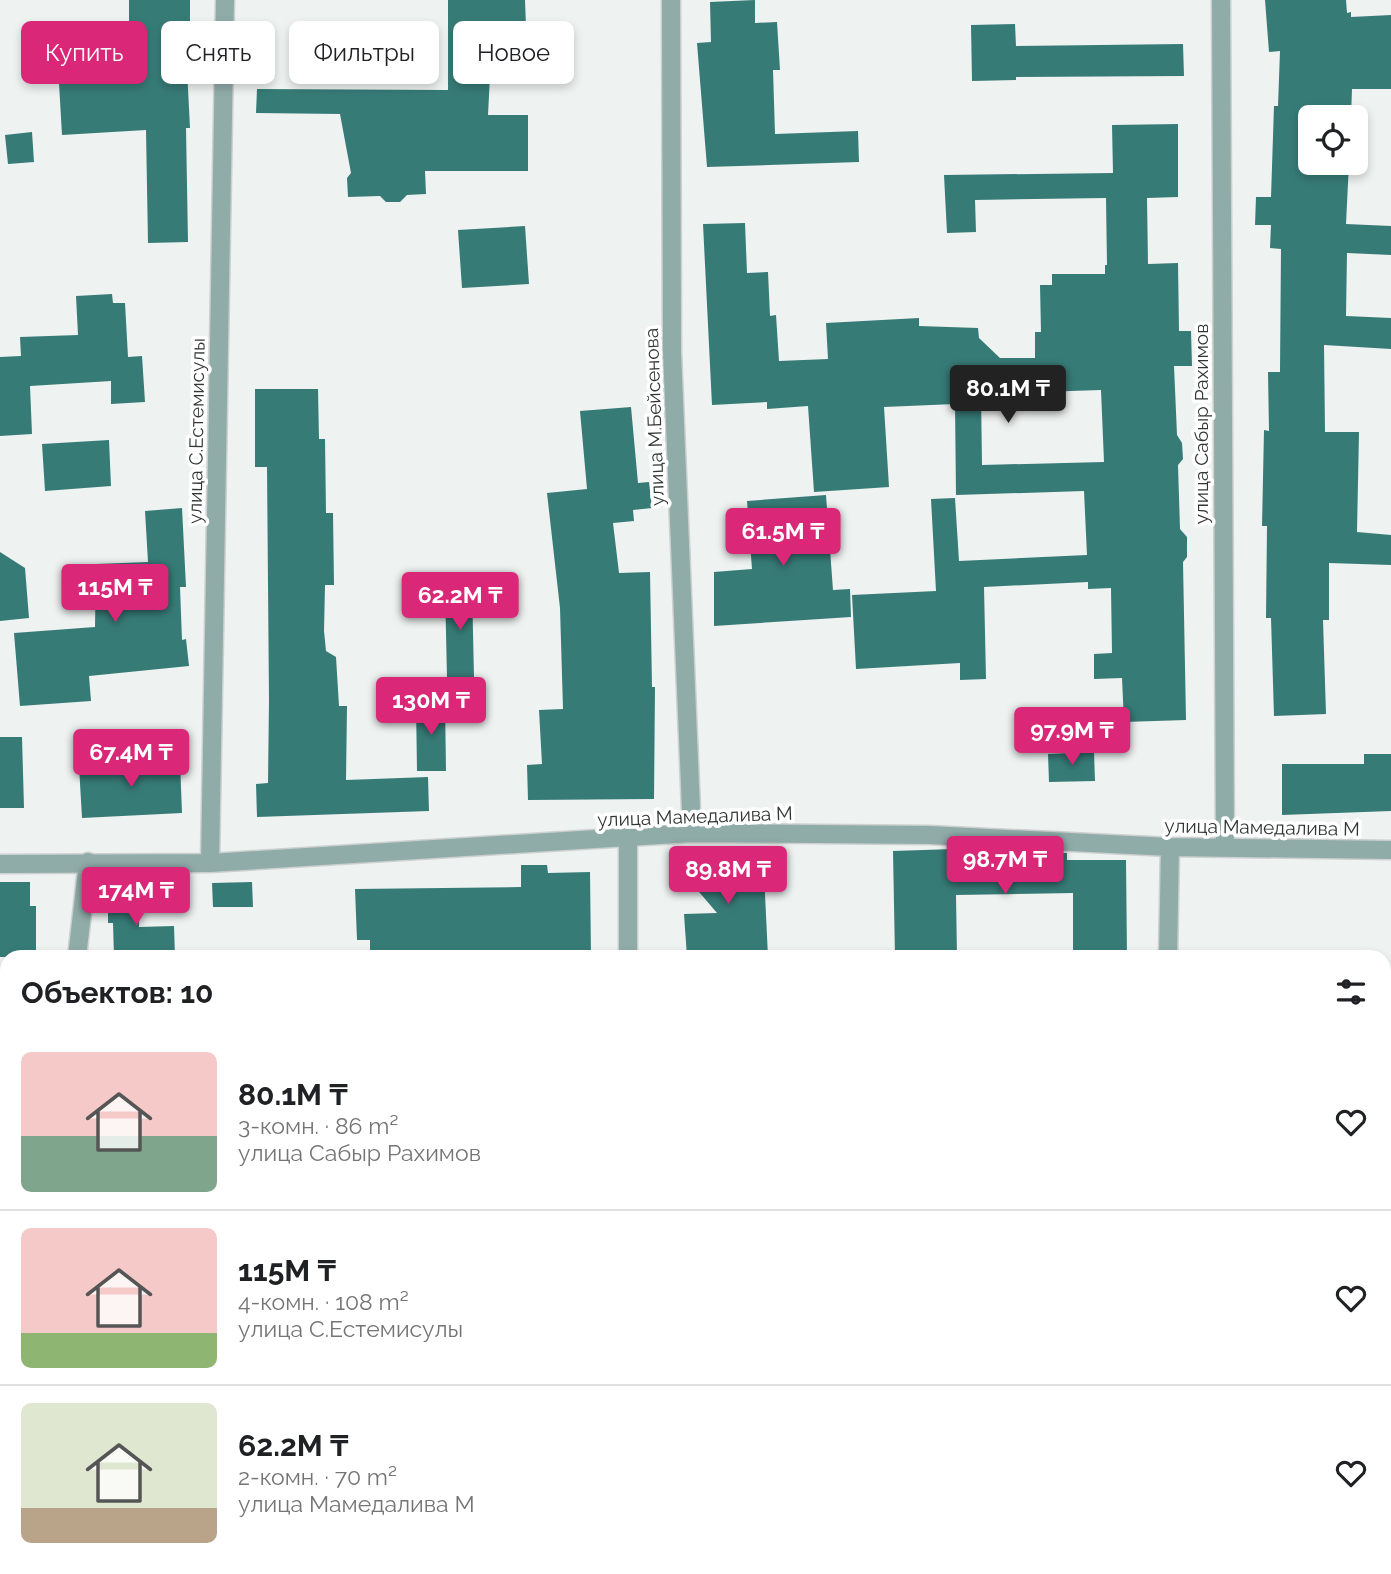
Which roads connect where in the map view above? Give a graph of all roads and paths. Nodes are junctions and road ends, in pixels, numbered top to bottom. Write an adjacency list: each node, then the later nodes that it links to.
1 (225, 0): 10 (street, улица С.Естемисулы)
2 (671, 0): 4 (street, улица М.Бейсенова)
3 (1221, 0): 7 (street, улица Сабыр Рахимов)
4 (692, 833): 5 (street, улица Мамедалива М); 6 (street, улица Мамедалива М)
5 (628, 837): 10 (street, улица Мамедалива М); 13 (street)
6 (1170, 846): 7 (street, улица Мамедалива М); 14 (street)
7 (1225, 847): 8 (street, улица Мамедалива М)
8 (1391, 850)
9 (88, 862): 10 (street, улица Мамедалива М); 11 (street, улица Мамедалива М); 12 (street)
10 (210, 863)
11 (0, 864)
12 (78, 950)
13 (628, 950)
14 (1168, 950)

